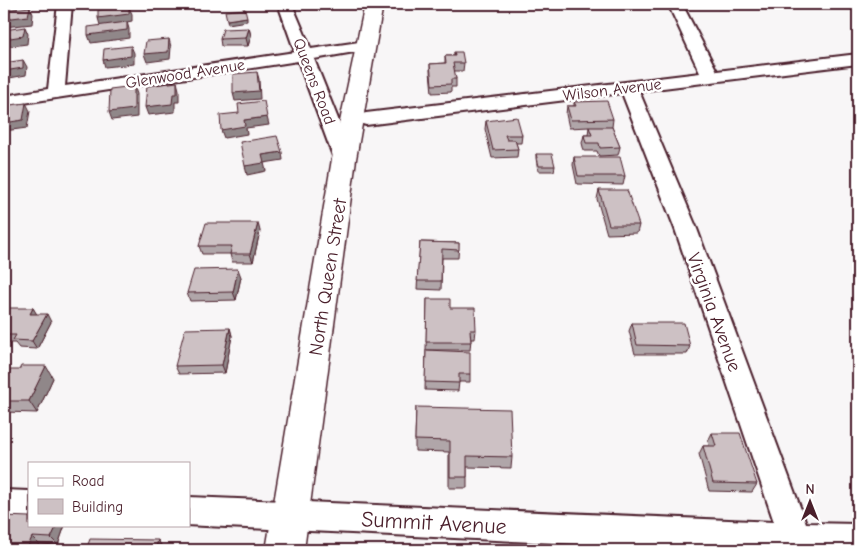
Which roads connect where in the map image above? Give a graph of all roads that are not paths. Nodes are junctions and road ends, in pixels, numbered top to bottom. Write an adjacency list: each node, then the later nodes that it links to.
1 (65, 4): 10 (street)
2 (285, 4): 6 (street, Queens Road)
3 (374, 4): 5 (main road, North Queen Street)
4 (674, 4): 8 (street)
5 (366, 46): 6 (street, Glenwood Avenue); 13 (main road, North Queen Street)
6 (305, 55): 10 (street, Glenwood Avenue); 13 (street, Queens Road)
7 (858, 59): 8 (street, Wilson Avenue)
8 (711, 77): 9 (street, Wilson Avenue)
9 (629, 88): 12 (street, Wilson Avenue); 18 (street, Virginia Avenue)
10 (56, 93): 11 (street, Glenwood Avenue)
11 (4, 101)
12 (366, 119)
13 (344, 159): 17 (main road, North Queen Street)
14 (4, 505): 15 (street)
15 (28, 506)
16 (190, 512): 17 (street, Summit Avenue)
17 (288, 533): 18 (street, Summit Avenue)
18 (796, 539): 19 (street, Summit Avenue)
19 (858, 540)

